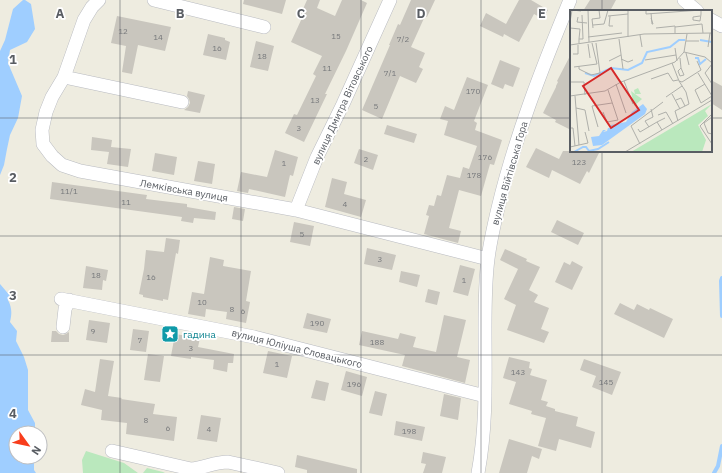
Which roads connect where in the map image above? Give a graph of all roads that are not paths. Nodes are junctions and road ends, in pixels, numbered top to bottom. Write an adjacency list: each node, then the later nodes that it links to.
1 (99, 0): 10 (street, Лемківська вулиця)
2 (154, 0): 9 (street)
3 (390, 0): 12 (street, вулиця Дмитра Вітовського)
4 (570, 0): 13 (street, вулиця Війтівська Гора)
5 (684, 0): 6 (street)
6 (696, 10)
7 (712, 21): 8 (street)
8 (722, 26)
9 (264, 27)
10 (64, 77): 11 (street); 12 (street, Лемківська вулиця)
11 (182, 102)
12 (296, 210): 13 (street, Лемківська вулиця)
13 (488, 259): 15 (street, вулиця Війтівська Гора)
14 (63, 327): 15 (street, вулиця Юліуша Словацького)
15 (485, 396): 18 (street, вулиця Війтівська Гора)
16 (112, 452): 17 (street)
17 (278, 473)
18 (478, 473)

